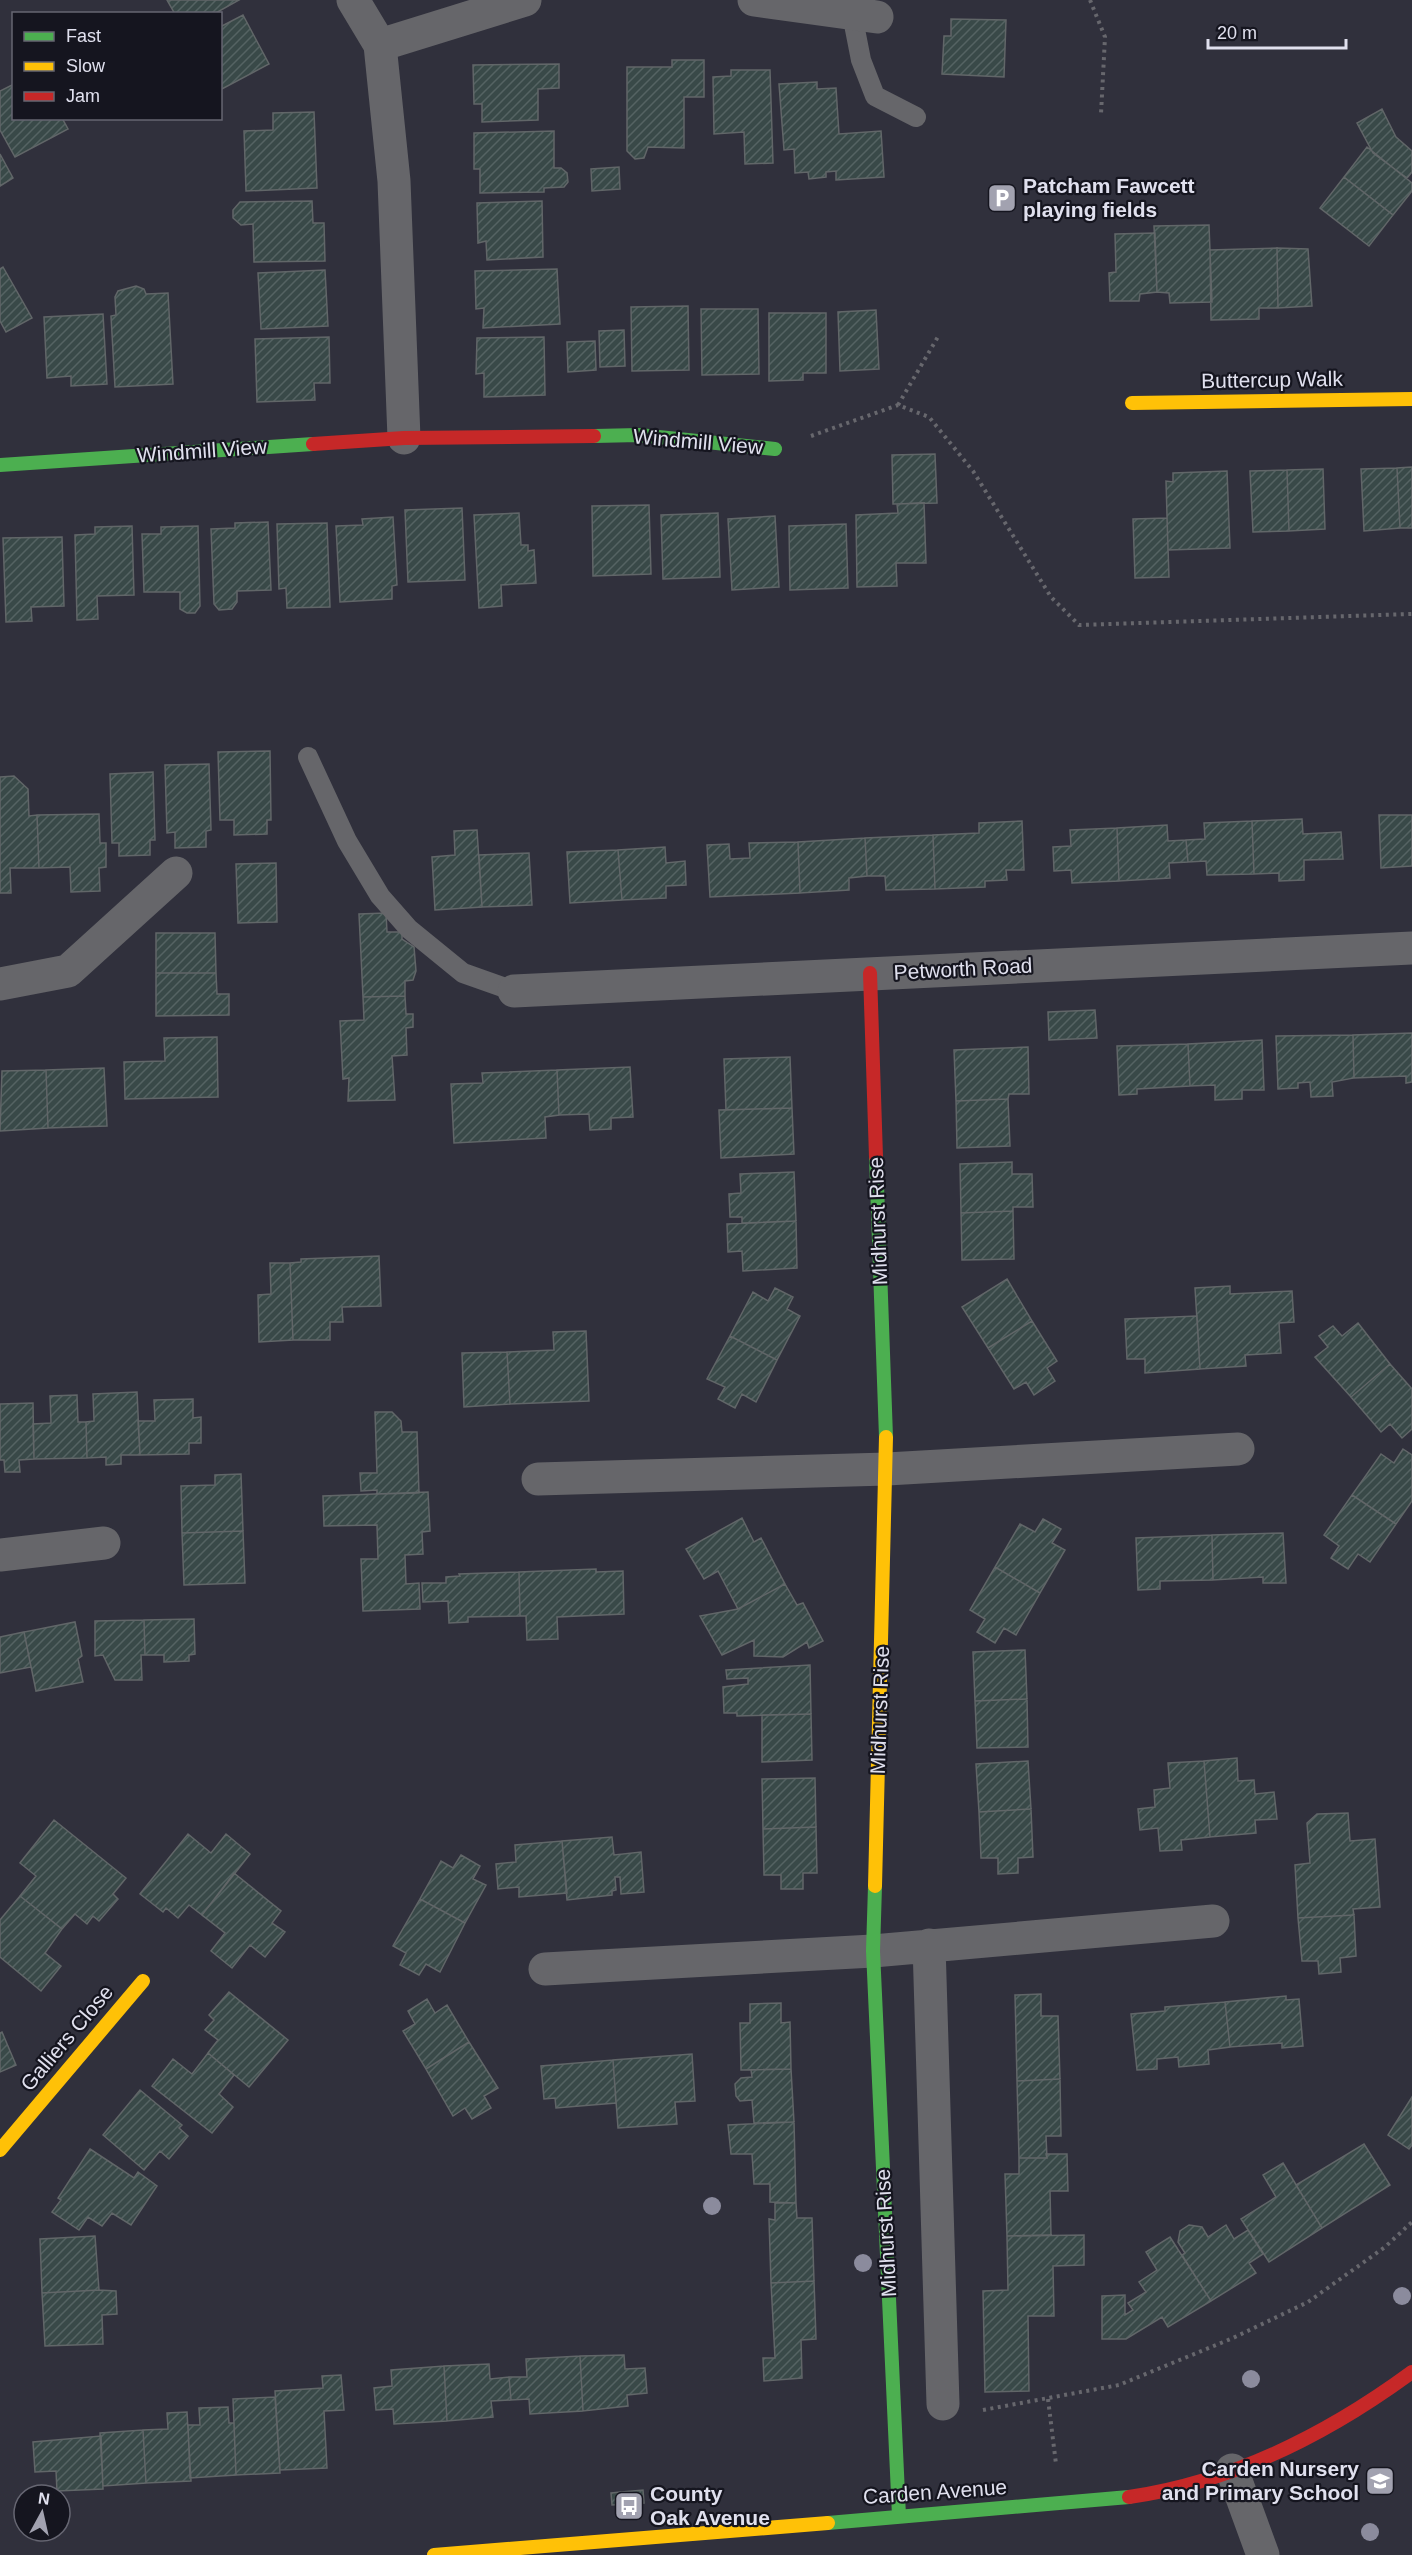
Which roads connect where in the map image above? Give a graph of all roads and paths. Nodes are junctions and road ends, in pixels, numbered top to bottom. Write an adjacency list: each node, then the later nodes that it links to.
1 (353, 0): 6 (street)
2 (525, 0): 6 (street)
3 (754, 0): 5 (street)
4 (1090, 0): 7 (path)
5 (865, 16): 8 (lane)
6 (380, 45): 13 (street)
7 (1101, 114)
8 (916, 117)
9 (939, 335): 12 (path)
10 (1412, 399): 11 (street, Buttercup Walk)
11 (1132, 403)
12 (898, 405): 14 (path); 16 (path)
13 (404, 438): 14 (street, Windmill View); 15 (street, Windmill View)
14 (775, 449)
15 (0, 465)
16 (1412, 614)
17 (308, 757): 22 (lane)
18 (176, 873): 21 (street)
19 (1412, 948): 20 (street, Petworth Road)
20 (870, 973): 22 (street, Petworth Road); 24 (street, Midhurst Rise)
21 (0, 984)
22 (514, 991)
23 (1238, 1449): 24 (street)
24 (886, 1469): 25 (street); 30 (street, Midhurst Rise)
25 (538, 1479)
26 (104, 1543): 27 (street)
27 (0, 1555)
28 (1213, 1921): 29 (street)
29 (929, 1945): 30 (street); 37 (street)
30 (873, 1952): 31 (street); 41 (street, Midhurst Rise)
31 (545, 1969)
32 (143, 1981): 33 (street, Galliers Close)
33 (0, 2150)
34 (1412, 2222): 36 (path)
35 (1412, 2372): 39 (street, Carden Avenue)
36 (1048, 2399): 38 (path); 40 (path)
37 (943, 2404)
38 (976, 2411)
39 (1232, 2470): 40 (street, Carden Avenue); 43 (street)
40 (1060, 2504): 41 (street, Carden Avenue)
41 (899, 2516): 42 (street, Carden Avenue)
42 (434, 2555)
43 (1263, 2555)

